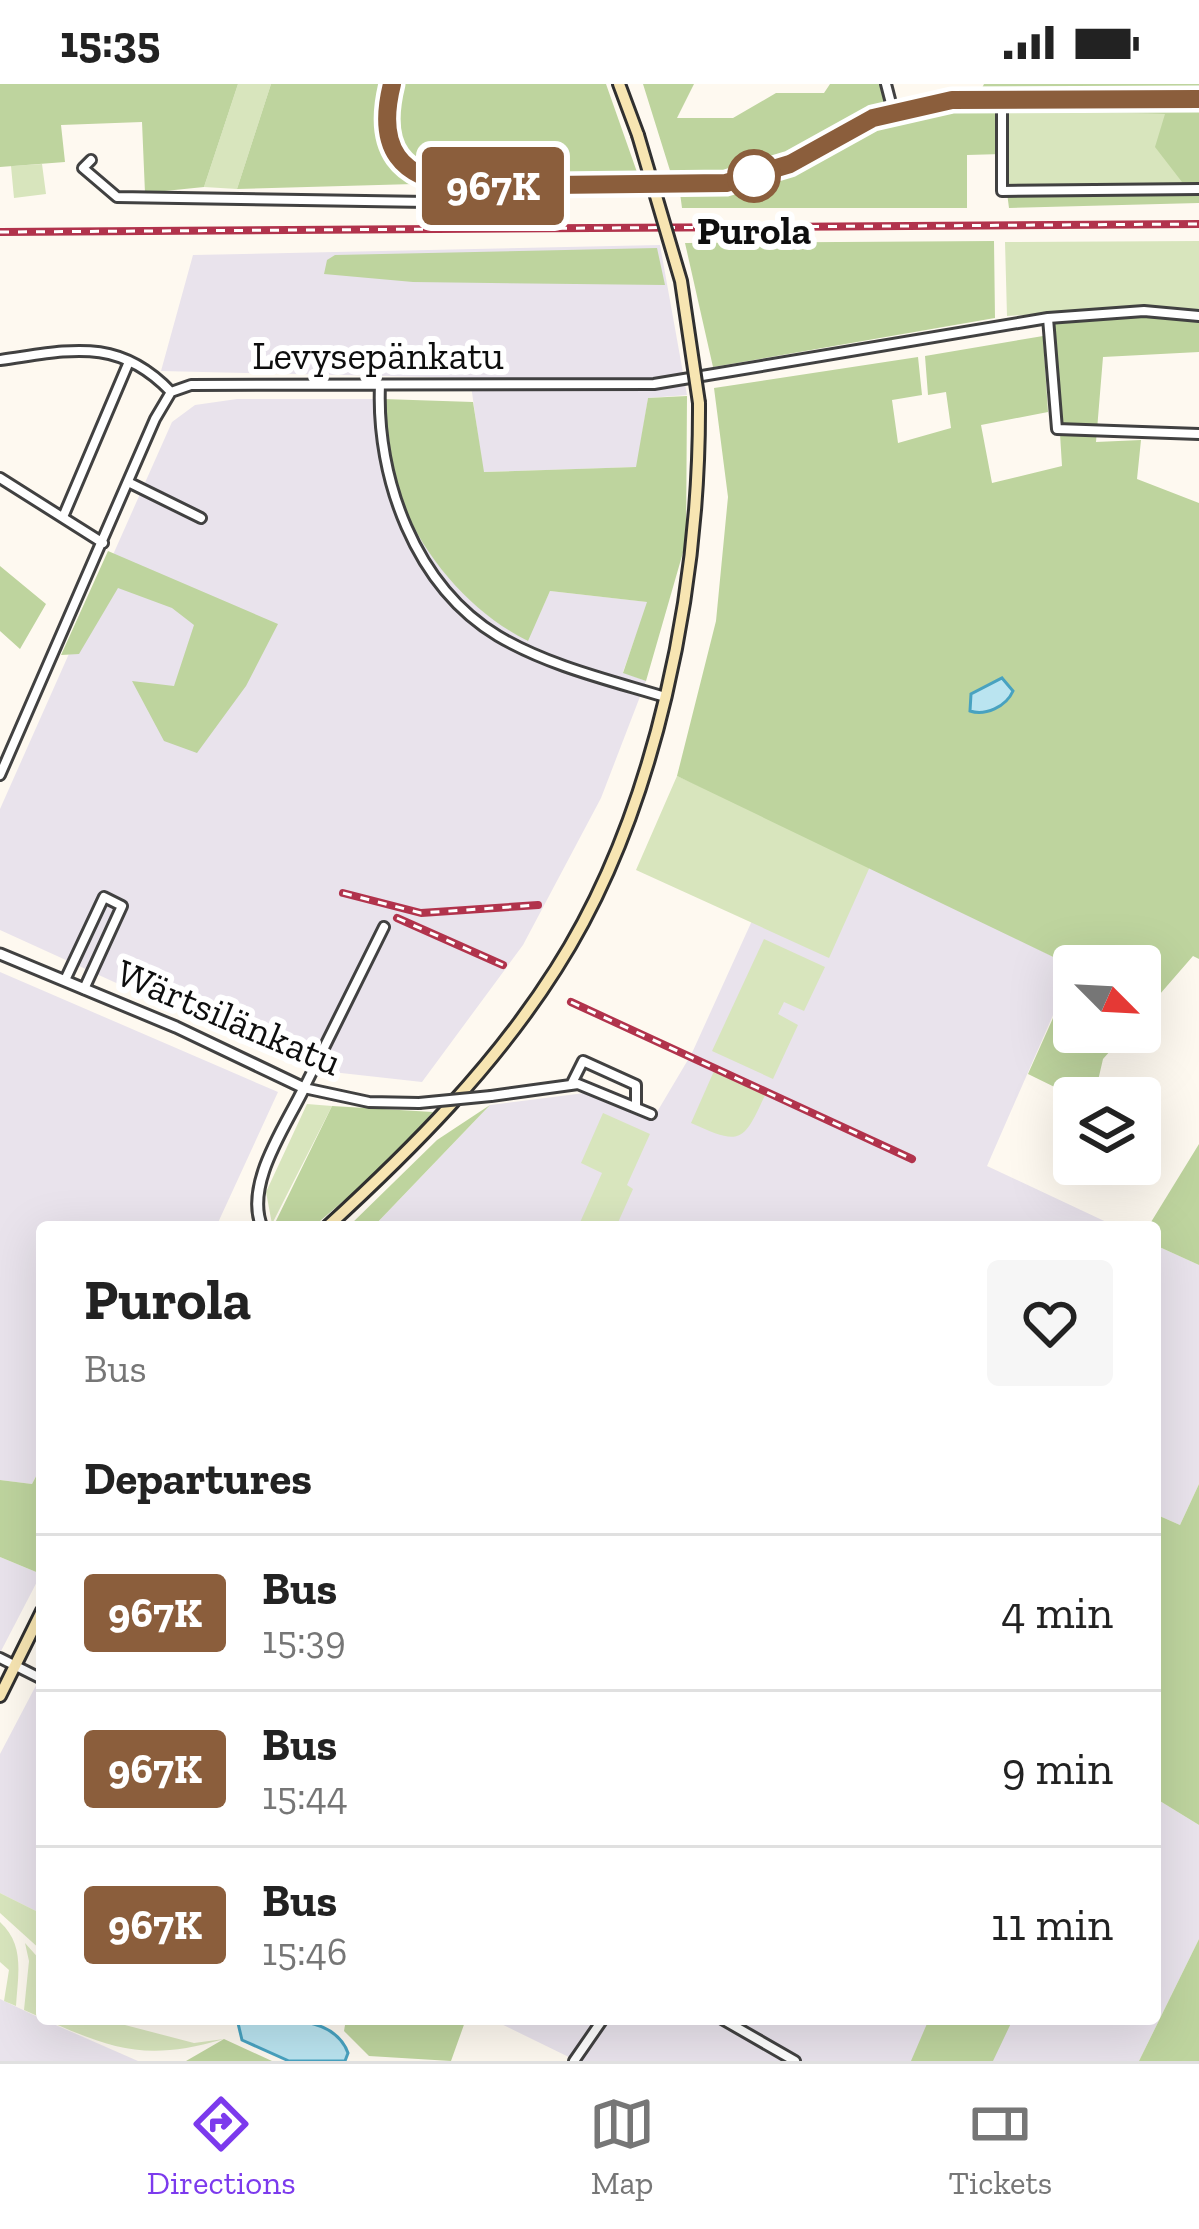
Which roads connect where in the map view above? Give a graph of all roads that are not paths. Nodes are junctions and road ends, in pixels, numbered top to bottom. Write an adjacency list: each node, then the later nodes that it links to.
1 (392, 84): 8 (street)
2 (619, 84): 22 (main road, bridge)
3 (886, 84): 6 (street)
4 (1199, 99): 5 (street)
5 (1002, 102): 6 (street); 9 (street)
6 (893, 111): 8 (street)
7 (91, 160): 8 (street)
8 (441, 184)
9 (1199, 189)
10 (1199, 316): 11 (street, Levysepänkatu)
11 (1048, 318): 14 (street, Levysepänkatu); 16 (street)
12 (0, 360): 13 (street)
13 (128, 364): 15 (street); 19 (street)
14 (380, 386): 15 (street, Levysepänkatu); 22 (street)
15 (171, 392): 18 (street)
16 (1199, 434)
17 (0, 478): 19 (street)
18 (128, 482): 20 (street); 21 (street)
19 (63, 517): 21 (street)
20 (201, 518)
21 (103, 542): 23 (street)
22 (665, 698): 33 (main road)
23 (0, 775)
24 (384, 927): 29 (street)
25 (0, 954): 26 (street, Wärtsilänkatu)
26 (65, 980): 27 (street, Wärtsilänkatu); 27 (street)
27 (84, 989): 29 (street, Wärtsilänkatu)
28 (572, 1083): 29 (street, Wärtsilänkatu, bridge); 30 (street, Wärtsilänkatu); 30 (street)
29 (304, 1088): 32 (street)
30 (636, 1107): 31 (street, Wärtsilänkatu)
31 (651, 1114)
32 (260, 1221)
33 (333, 1221)
34 (36, 1623): 36 (main road)
35 (0, 1658): 36 (street)
36 (15, 1666): 37 (street); 38 (main road)
37 (36, 1676)
38 (0, 1696)
39 (599, 2025): 41 (street)
40 (732, 2025): 42 (street)
41 (574, 2061)
42 (795, 2061)

